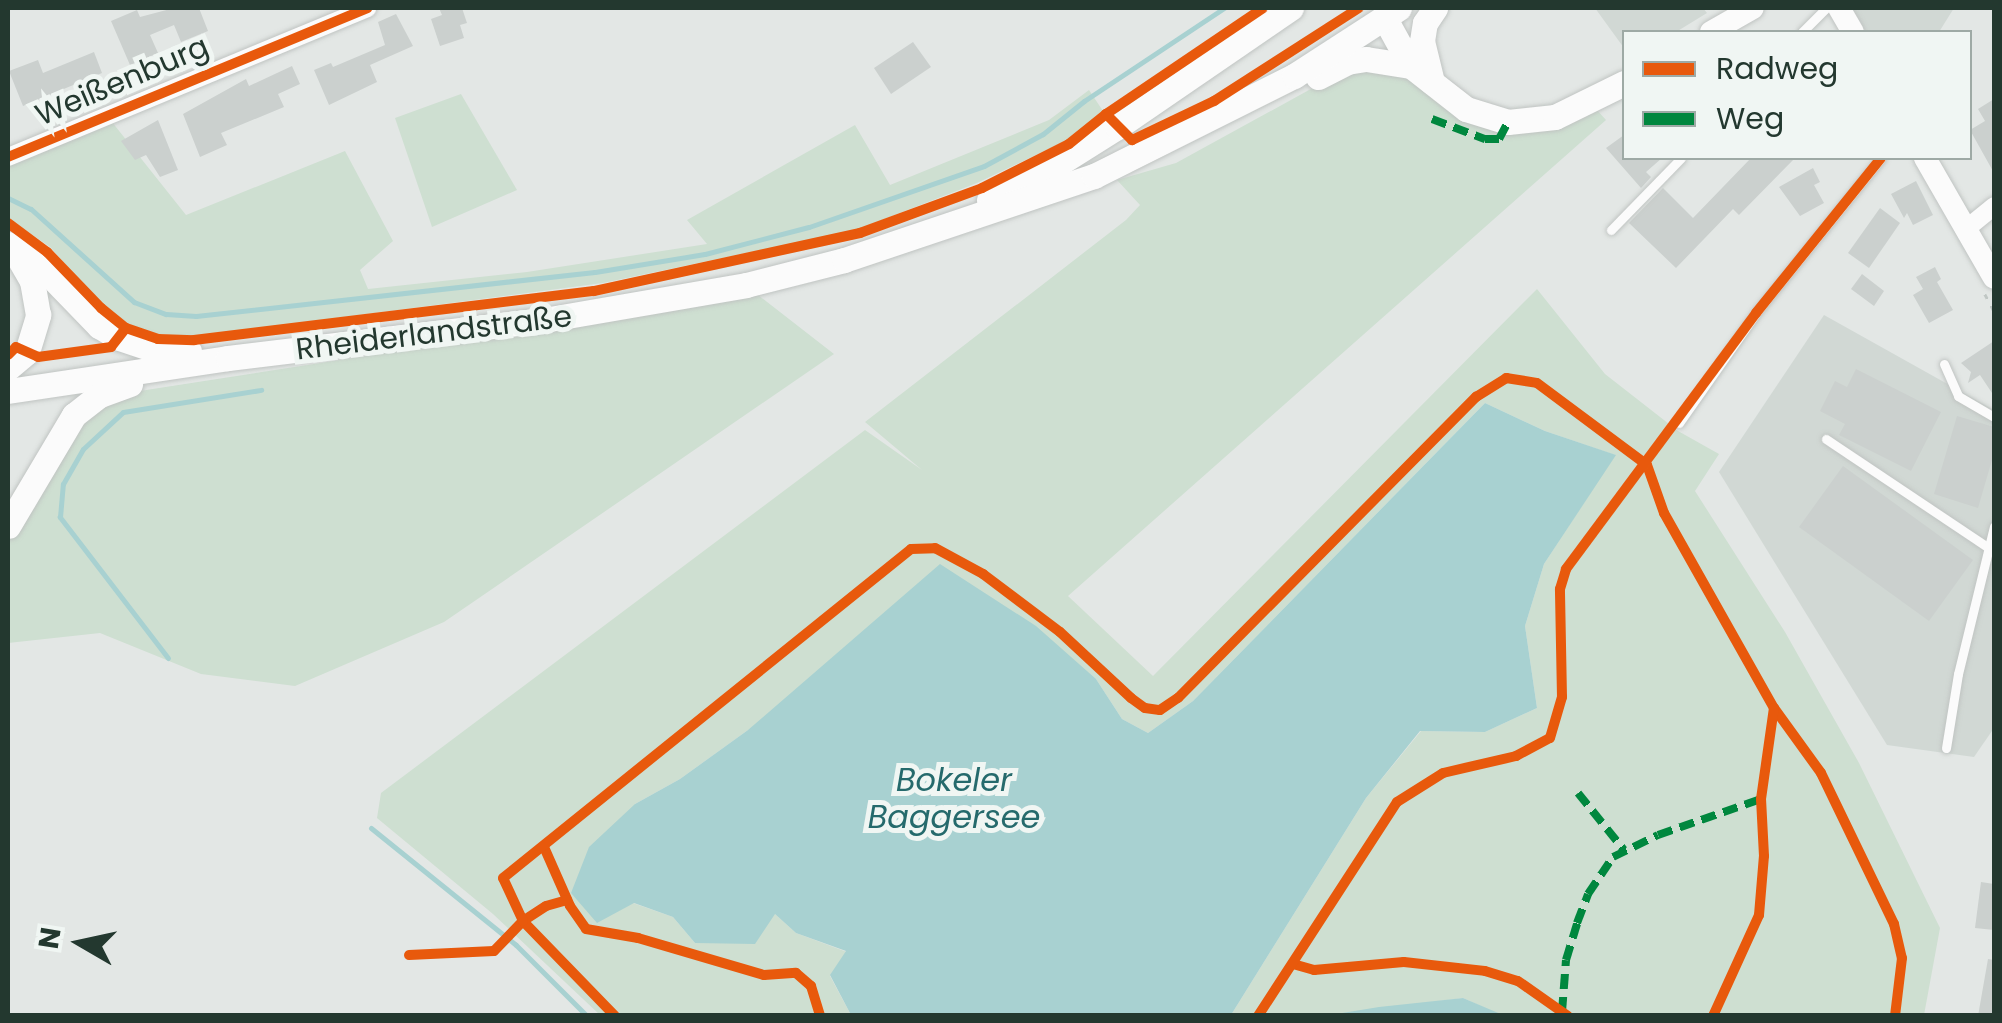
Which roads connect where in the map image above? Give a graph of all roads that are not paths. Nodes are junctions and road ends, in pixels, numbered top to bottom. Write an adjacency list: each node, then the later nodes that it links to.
1 (367, 8): 14 (street, Weißenburg)
2 (1291, 8): 19 (main road)
3 (1434, 8): 11 (main road)
4 (1753, 8): 8 (street)
5 (1826, 8): 9 (lane)
6 (1840, 8): 10 (street)
7 (1392, 12): 11 (main road); 12 (main road, Rheiderlandstraße)
8 (1714, 30)
9 (1804, 30)
10 (1853, 30)
11 (1421, 74): 12 (main road); 13 (main road)
12 (1294, 76): 19 (main road, Rheiderlandstraße)
13 (1622, 84)
14 (8, 157)
15 (1679, 160): 21 (lane)
16 (1879, 160): 30 (lane)
17 (1926, 160): 20 (street)
18 (1994, 206): 20 (street)
19 (942, 229): 24 (main road, Rheiderlandstraße)
20 (1966, 229): 23 (street)
21 (1611, 230)
22 (10, 246): 24 (main road); 27 (main road)
23 (1994, 278)
24 (228, 358): 26 (main road, Rheiderlandstraße)
25 (1944, 364): 29 (lane)
26 (179, 365): 28 (main road, Rheiderlandstraße); 34 (main road)
27 (8, 368)
28 (8, 391)
29 (1994, 417)
30 (1679, 422)
31 (1826, 440): 36 (lane)
32 (8, 491): 33 (main road)
33 (8, 508)
34 (8, 526)
35 (1994, 526): 36 (lane)
36 (1989, 548): 37 (lane)
37 (1946, 748)

